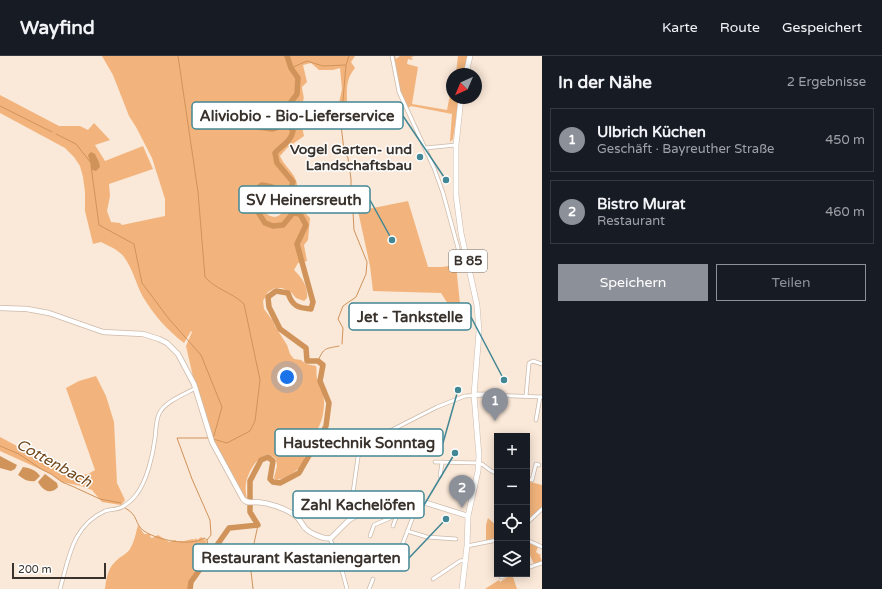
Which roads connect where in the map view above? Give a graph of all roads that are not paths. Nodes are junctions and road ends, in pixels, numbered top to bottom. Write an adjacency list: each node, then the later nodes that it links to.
1 (392, 56): 6 (street)
2 (470, 56): 3 (main road)
3 (467, 68)
4 (460, 104): 5 (main road, B 85)
5 (456, 145): 6 (street); 11 (main road, B 85)
6 (425, 148): 7 (street)
7 (458, 260)
8 (0, 308): 10 (street)
9 (542, 364): 12 (street)
10 (196, 388): 32 (street); 44 (street)
11 (474, 395): 12 (street); 17 (main road, B 85); 27 (street)
12 (526, 396): 13 (street)
13 (541, 397): 14 (street)
14 (536, 420)
15 (435, 462): 16 (street)
16 (442, 463): 17 (street); 20 (street)
17 (479, 463): 19 (street); 26 (main road, B 85)
18 (539, 465): 21 (street)
19 (494, 472)
20 (440, 476)
21 (530, 480)
22 (404, 496): 23 (street); 25 (street); 27 (street)
23 (419, 501): 26 (street); 30 (street)
24 (542, 509): 28 (street)
25 (397, 515): 29 (street); 31 (street)
26 (468, 516): 36 (main road, B 85)
27 (351, 519): 32 (street)
28 (530, 520)
29 (393, 526)
30 (407, 531): 33 (street); 41 (street)
31 (370, 536)
32 (330, 539): 45 (street)
33 (456, 539)
34 (494, 541): 36 (street)
35 (529, 541): 37 (street)
36 (467, 546): 38 (main road, B 85)
37 (542, 547)
38 (466, 560): 43 (street); 47 (main road, B 85)
39 (542, 563): 40 (street)
40 (530, 567)
41 (393, 568)
42 (373, 579): 46 (street)
43 (433, 579)
44 (60, 589)
45 (347, 589)
46 (369, 589)
47 (462, 589)

